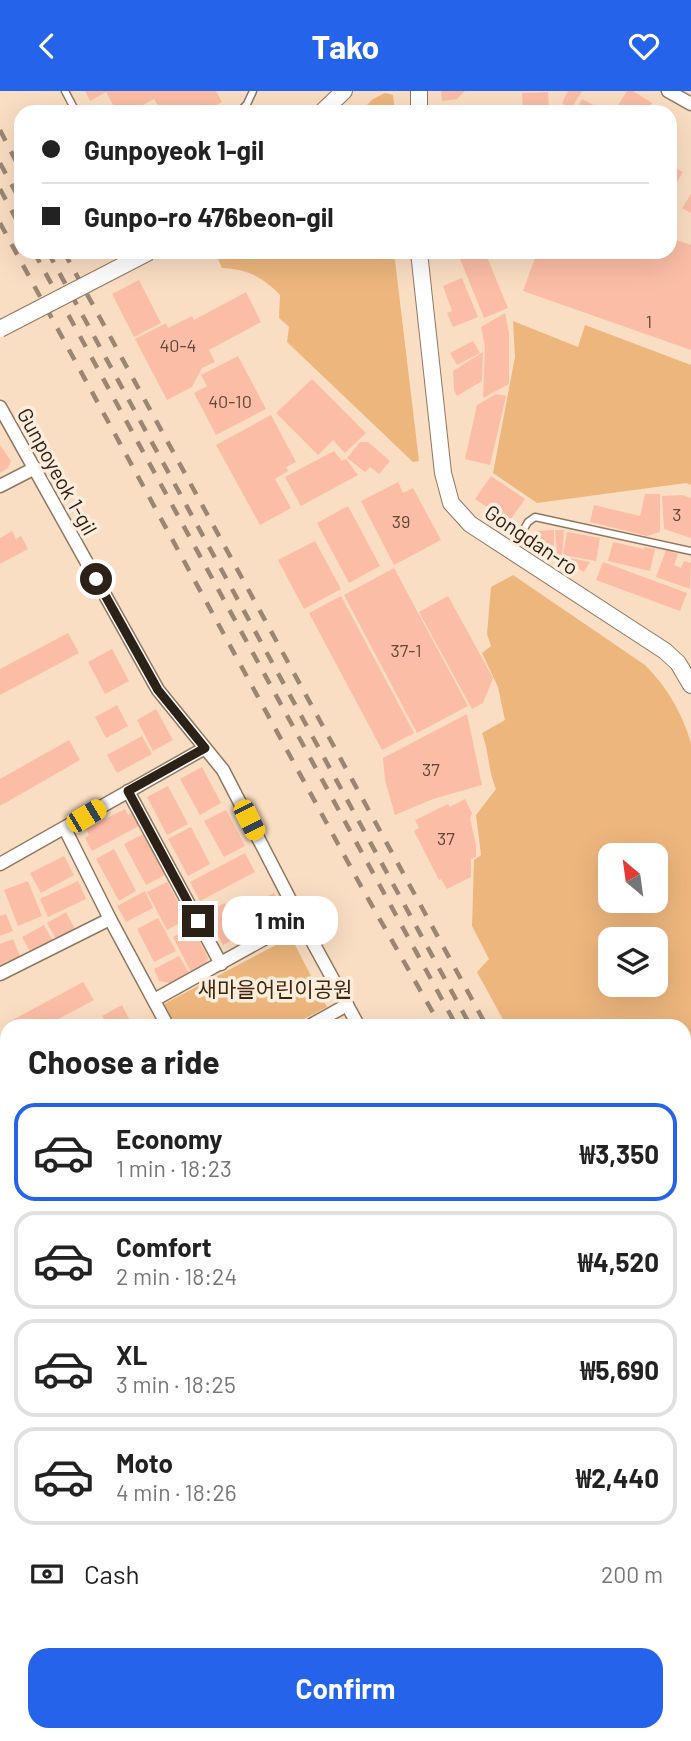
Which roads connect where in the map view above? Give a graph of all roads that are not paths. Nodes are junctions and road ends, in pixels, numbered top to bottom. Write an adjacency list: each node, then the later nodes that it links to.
1 (344, 91): 4 (street)
2 (668, 91): 3 (street)
3 (691, 104)
4 (329, 105)
5 (135, 259): 7 (street, bridge)
6 (420, 259): 11 (street, Gongdan-ro)
7 (0, 329)
8 (0, 407): 9 (street, Gunpoyeok 1-gil)
9 (35, 468): 10 (street); 14 (street, Gunpoyeok 1-gil)
10 (0, 486)
11 (511, 550): 12 (lane); 13 (street, Gongdan-ro)
12 (691, 551)
13 (691, 685)
14 (205, 748): 15 (street); 19 (street, Gunpoyeok 1-gil)
15 (128, 791): 16 (street); 20 (street)
16 (65, 828): 17 (street); 18 (street)
17 (0, 864)
18 (110, 919): 21 (street); 22 (street)
19 (300, 919): 20 (street); 23 (street, Gunpoyeok 1-gil)
20 (221, 964): 22 (street)
21 (0, 974)
22 (154, 1000): 24 (street)
23 (346, 1005): 25 (street); 26 (street, Gunpoyeok 1-gil)
24 (164, 1019)
25 (322, 1019)
26 (354, 1019)

